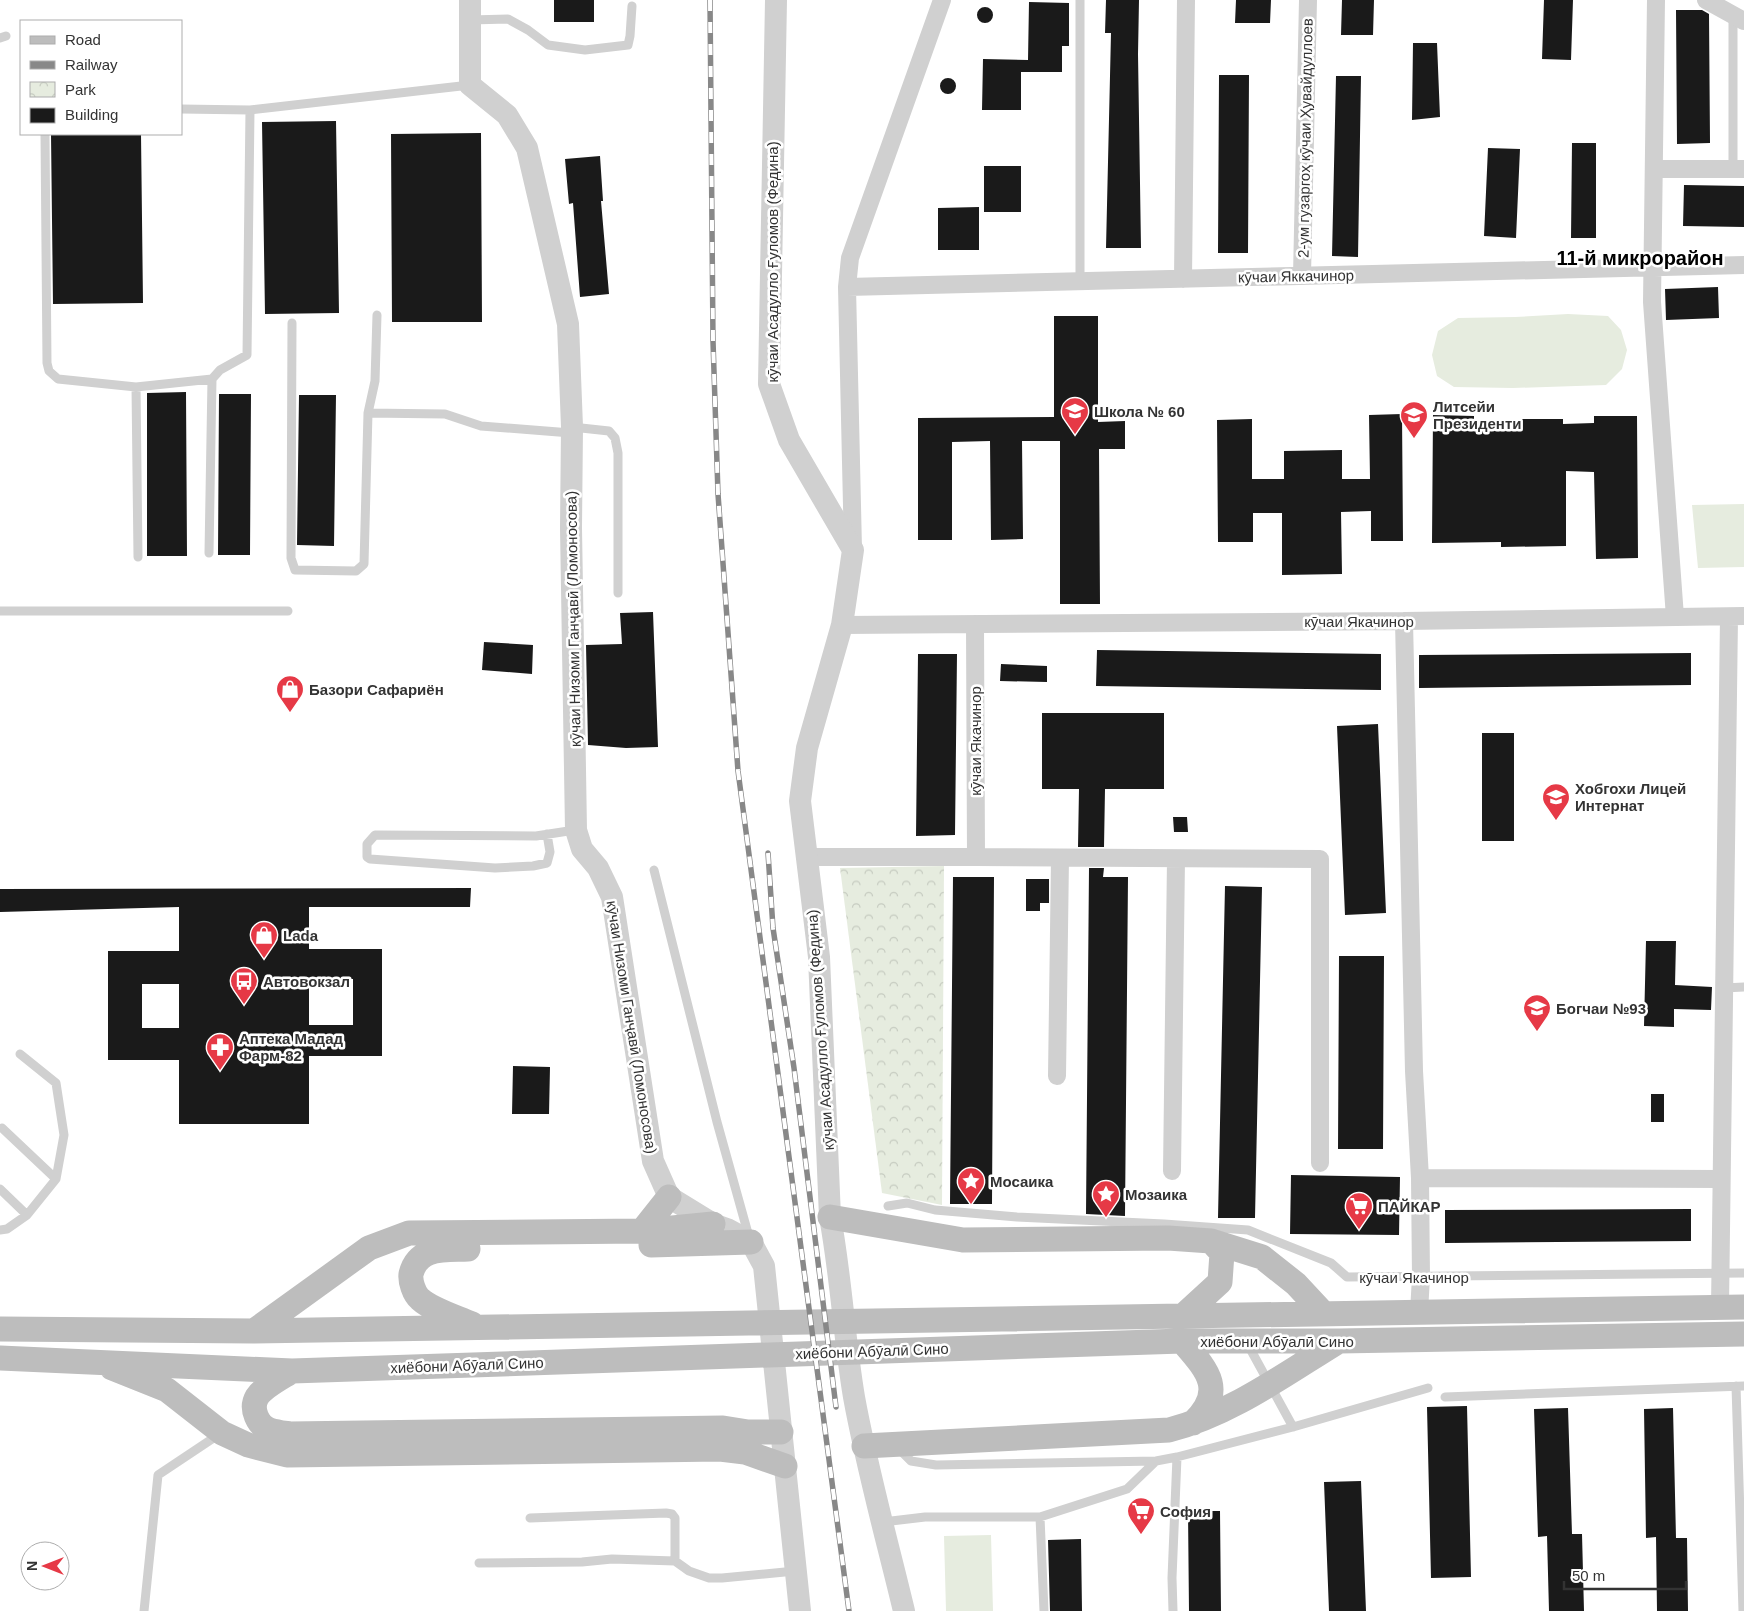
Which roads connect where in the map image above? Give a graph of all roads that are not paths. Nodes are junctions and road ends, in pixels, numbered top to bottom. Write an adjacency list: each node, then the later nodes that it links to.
1 (776, 0): 29 (street, кӯчаи Асадулло Ғуломов (Федина))
2 (942, 0): 22 (street)
3 (1080, 0): 21 (lane)
4 (1186, 0): 20 (street)
5 (1308, 0): 19 (street, 2-ум гузаргоҳ кӯчаи Ҳувайдуллоев)
6 (1656, 0): 15 (street)
7 (1706, 0): 10 (street)
8 (632, 6): 9 (lane)
9 (470, 10): 11 (street)
10 (1738, 18): 16 (lane)
11 (470, 85): 13 (lane); 28 (street, кӯчаи Низоми Ганҷавӣ (Ломоносова))
12 (182, 109): 13 (lane)
13 (250, 110): 25 (lane)
14 (45, 135): 26 (lane)
15 (1654, 169): 16 (street); 18 (street)
16 (1739, 169)
17 (1744, 265): 18 (street, кӯчаи Яккачинор)
18 (1653, 268): 19 (street, кӯчаи Яккачинор); 36 (street)
19 (1302, 276): 20 (street, кӯчаи Яккачинор)
20 (1183, 279): 21 (street, кӯчаи Яккачинор)
21 (1080, 281): 22 (street, кӯчаи Яккачинор)
22 (848, 287): 29 (street)
23 (377, 315): 27 (lane)
24 (292, 323): 27 (lane)
25 (212, 379): 26 (lane); 30 (lane)
26 (136, 387): 31 (lane)
27 (368, 413): 28 (lane)
28 (572, 430): 32 (lane); 40 (street, кӯчаи Низоми Ганҷавӣ (Ломоносова))
29 (853, 550): 39 (street, кӯчаи Асадулло Ғуломов (Федина))
30 (209, 553)
31 (138, 557)
32 (618, 593)
33 (0, 611): 34 (lane)
34 (288, 611)
35 (1737, 616): 36 (street, кӯчаи Якачинор); 48 (street)
36 (1675, 617): 37 (street, кӯчаи Якачинор)
37 (1404, 621): 38 (street, кӯчаи Якачинор); 54 (street)
38 (975, 624): 39 (street, кӯчаи Якачинор); 42 (street, кӯчаи Якачинор)
39 (842, 625): 43 (street, кӯчаи Асадулло Ғуломов (Федина))
40 (576, 830): 41 (lane); 58 (street, кӯчаи Низоми Ганҷавӣ (Ломоносова))
41 (547, 834): 41 (lane)
42 (976, 857): 43 (street); 44 (street)
43 (807, 858): 61 (street, кӯчаи Асадулло Ғуломов (Федина))
44 (1060, 858): 45 (street); 50 (street)
45 (1176, 858): 52 (street); 53 (street)
46 (654, 870): 66 (lane)
47 (1744, 987): 48 (lane)
48 (1724, 988): 56 (street)
49 (20, 1054): 55 (lane)
50 (1058, 1076)
51 (2, 1128): 55 (lane)
52 (1320, 1162)
53 (1172, 1171)
54 (1420, 1178): 56 (street); 69 (street)
55 (56, 1179): 60 (lane)
56 (1722, 1179): 67 (street)
57 (0, 1189): 60 (lane)
58 (669, 1198): 62 (street); 64 (main road)
59 (888, 1206): 69 (lane, кӯчаи Якачинор)
60 (27, 1215): 63 (lane)
61 (830, 1217): 65 (main road); 94 (street, кӯчаи Асадулло Ғуломов (Федина))
62 (713, 1224): 64 (main road); 66 (street)
63 (0, 1230)
64 (642, 1231): 77 (main road)
65 (1211, 1241): 73 (main road); 74 (main road)
66 (750, 1242): 75 (main road); 89 (street)
67 (1720, 1274): 68 (lane, кӯчаи Якачинор); 69 (lane, кӯчаи Якачинор); 71 (street)
68 (1744, 1274)
69 (1421, 1277): 72 (street)
70 (1744, 1306): 71 (main road, хиёбони Абӯалӣ Сино)
71 (1720, 1307): 72 (main road, хиёбони Абӯалӣ Сино)
72 (1419, 1312): 73 (main road, хиёбони Абӯалӣ Сино)
73 (1323, 1313): 74 (main road, хиёбони Абӯалӣ Сино)
74 (1184, 1315): 75 (main road, хиёбони Абӯалӣ Сино)
75 (479, 1327): 77 (main road, хиёбони Абӯалӣ Сино)
76 (0, 1330): 77 (main road, хиёбони Абӯалӣ Сино)
77 (254, 1331)
78 (1744, 1334): 81 (main road, хиёбони Абӯалӣ Сино)
79 (1182, 1341): 80 (main road, хиёбони Абӯалӣ Сино); 84 (main road, хиёбони Абӯалӣ Сино); 90 (main road)
80 (1246, 1341): 81 (main road, хиёбони Абӯалӣ Сино); 85 (lane)
81 (1340, 1341): 85 (main road)
82 (0, 1358): 83 (main road, хиёбони Абӯалӣ Сино)
83 (94, 1361): 84 (main road, хиёбони Абӯалӣ Сино); 92 (main road)
84 (292, 1371): 89 (main road)
85 (1270, 1383): 90 (main road); 91 (lane)
86 (1740, 1386): 88 (lane); 109 (lane)
87 (1428, 1388): 91 (lane)
88 (1445, 1397)
89 (780, 1421): 97 (street)
90 (1192, 1424): 93 (main road)
91 (1293, 1427): 95 (lane)
92 (222, 1433): 97 (main road); 104 (lane)
93 (894, 1445): 94 (main road); 96 (lane)
94 (864, 1446): 100 (street)
95 (1177, 1458): 96 (lane); 108 (lane)
96 (1156, 1461): 98 (lane)
97 (785, 1466): 103 (street)
98 (1040, 1517): 100 (lane); 107 (lane)
99 (530, 1518): 101 (lane)
100 (883, 1522): 106 (street)
101 (676, 1561): 102 (lane); 103 (lane)
102 (479, 1563)
103 (795, 1571): 105 (street)
104 (144, 1611)
105 (800, 1611)
106 (904, 1611)
107 (1044, 1611)
108 (1173, 1611)
109 (1743, 1611)

